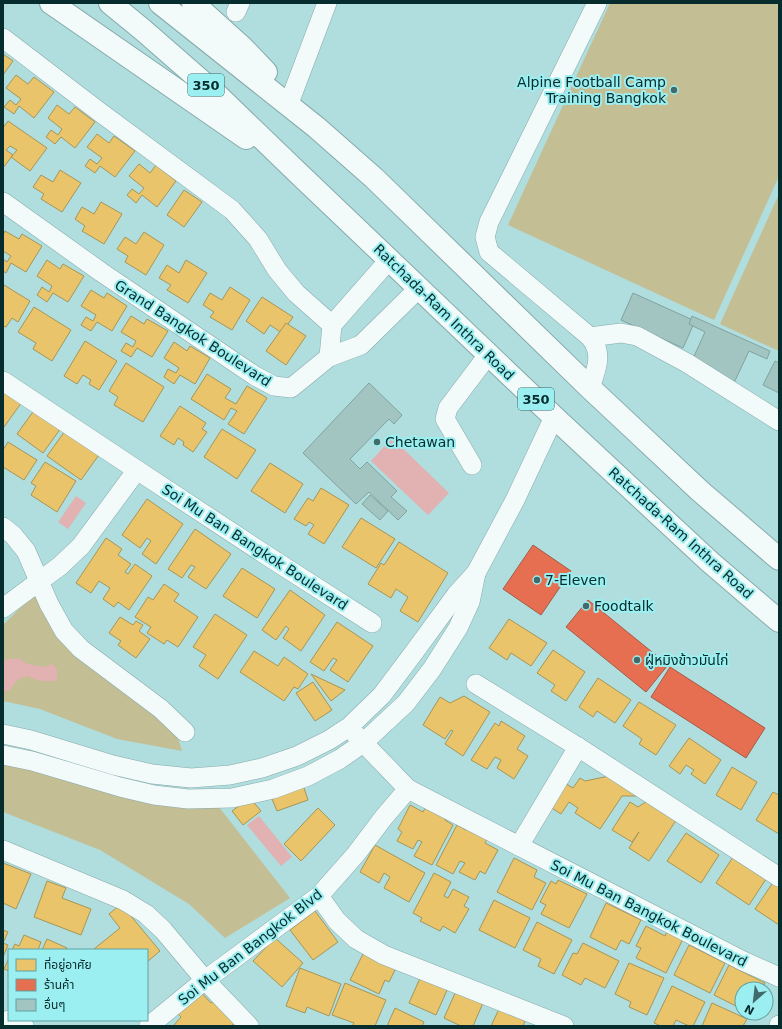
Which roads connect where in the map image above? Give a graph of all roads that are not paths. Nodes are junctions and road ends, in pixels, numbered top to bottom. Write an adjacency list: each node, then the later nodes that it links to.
1 (51, 3): 10 (main road)
2 (110, 3): 10 (main road, Ratchada-Ram Inthra Road / 350)
3 (160, 3): 9 (main road, 350)
4 (193, 3): 8 (main road)
5 (327, 3): 8 (street)
6 (597, 3): 15 (street)
7 (3, 38): 14 (street)
8 (291, 98): 9 (main road)
9 (316, 127): 19 (main road, 350)
10 (297, 172): 12 (main road, Ratchada-Ram Inthra Road / 350)
11 (3, 202): 17 (street, Grand Bangkok Boulevard)
12 (389, 260): 13 (main road, Ratchada-Ram Inthra Road / 350); 14 (street)
13 (419, 288): 16 (main road, Ratchada-Ram Inthra Road / 350); 17 (street, Grand Bangkok Boulevard)
14 (332, 325): 17 (street)
15 (590, 337): 19 (street); 21 (street)
16 (488, 355): 20 (main road, Ratchada-Ram Inthra Road / 350); 22 (street)
17 (329, 356)
18 (3, 381): 23 (street, Soi Mu Ban Bangkok Boulevard)
19 (590, 388): 25 (main road, 350)
20 (554, 417): 26 (street); 29 (main road, Ratchada-Ram Inthra Road / 350)
21 (779, 421)
22 (472, 465)
23 (137, 470): 27 (street); 30 (street, Soi Mu Ban Bangkok Boulevard)
24 (3, 527): 27 (street)
25 (779, 560)
26 (476, 573): 32 (street); 35 (street)
27 (40, 581): 28 (street); 33 (street)
28 (3, 608)
29 (779, 621)
30 (372, 623)
31 (476, 684): 36 (street)
32 (349, 727): 34 (street); 35 (street, Soi Mu Ban Bangkok Boulevard)
33 (185, 732)
34 (3, 734)
35 (363, 742): 37 (street); 38 (street, Soi Mu Ban Bangkok Boulevard)
36 (578, 747): 39 (street); 41 (street)
37 (3, 754)
38 (408, 790): 39 (street, Soi Mu Ban Bangkok Boulevard); 42 (street, Soi Mu Ban Bangkok Blvd)
39 (519, 846): 43 (street, Soi Mu Ban Bangkok Boulevard)
40 (3, 850): 44 (street)
41 (779, 877)
42 (318, 896): 44 (street, Soi Mu Ban Bangkok Blvd); 49 (street)
43 (779, 977)
44 (206, 980): 47 (street, Soi Mu Ban Bangkok Blvd); 48 (street)
45 (12, 1021): 46 (street)
46 (24, 1026)
47 (149, 1026)
48 (249, 1026)
49 (564, 1026)

